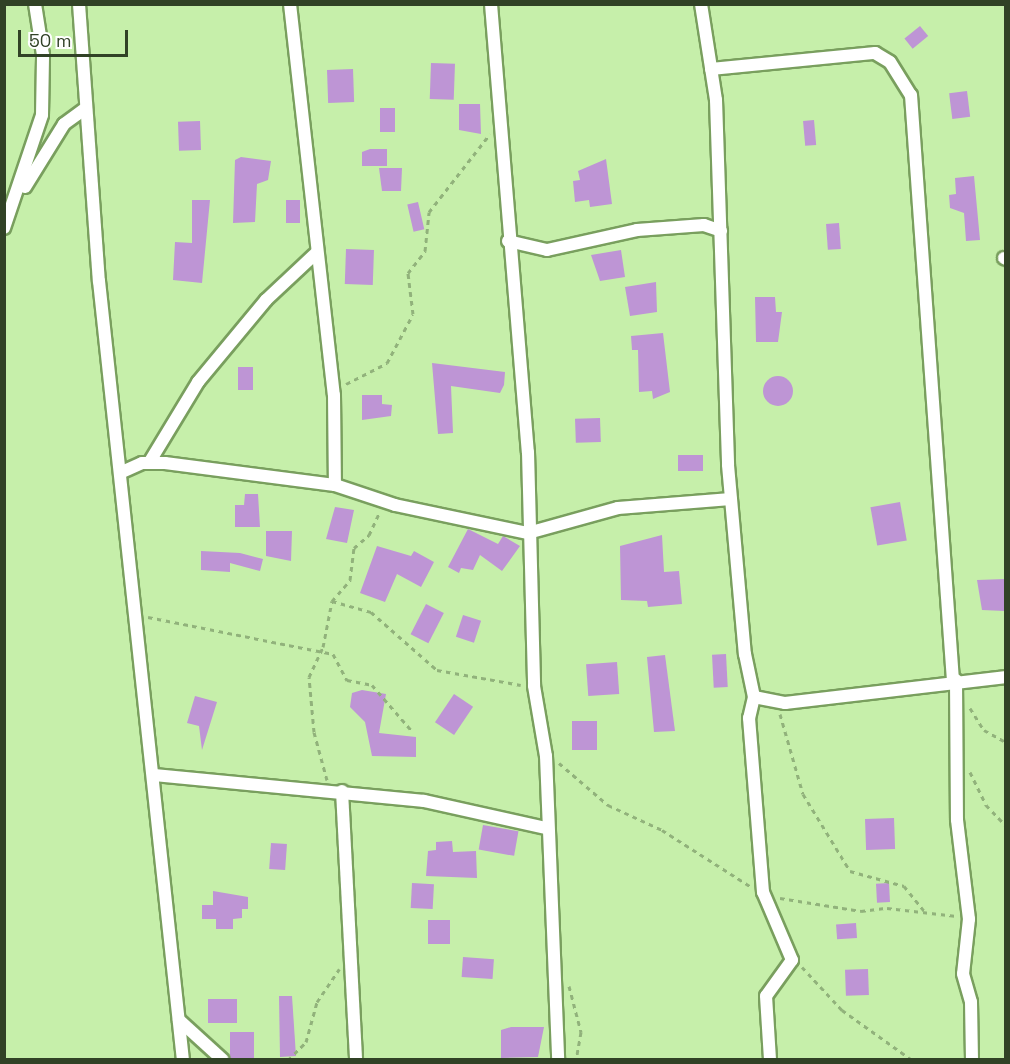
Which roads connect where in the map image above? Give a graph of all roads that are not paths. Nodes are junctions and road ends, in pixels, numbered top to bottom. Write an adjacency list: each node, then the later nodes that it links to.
1 (35, 4): 8 (street)
2 (78, 4): 7 (street)
3 (290, 4): 12 (street)
4 (491, 4): 11 (street)
5 (701, 4): 6 (street)
6 (711, 69): 10 (street); 19 (street)
7 (86, 108): 8 (street); 14 (street)
8 (21, 193): 9 (street)
9 (4, 228)
10 (721, 231): 11 (street); 16 (street)
11 (508, 241): 17 (street)
12 (316, 253): 13 (street); 15 (street)
13 (149, 463): 14 (street); 15 (street)
14 (122, 472): 21 (street)
15 (335, 485): 17 (street)
16 (731, 499): 17 (street); 20 (street)
17 (528, 533): 23 (street)
18 (1005, 677): 19 (street)
19 (955, 681): 20 (street); 30 (street)
20 (754, 697): 29 (street)
21 (155, 775): 22 (street); 24 (street)
22 (336, 791): 23 (street); 27 (street)
23 (546, 828): 28 (street)
24 (179, 1020): 25 (street); 26 (street)
25 (183, 1059)
26 (223, 1059)
27 (356, 1059)
28 (558, 1059)
29 (770, 1059)
30 (972, 1059)

